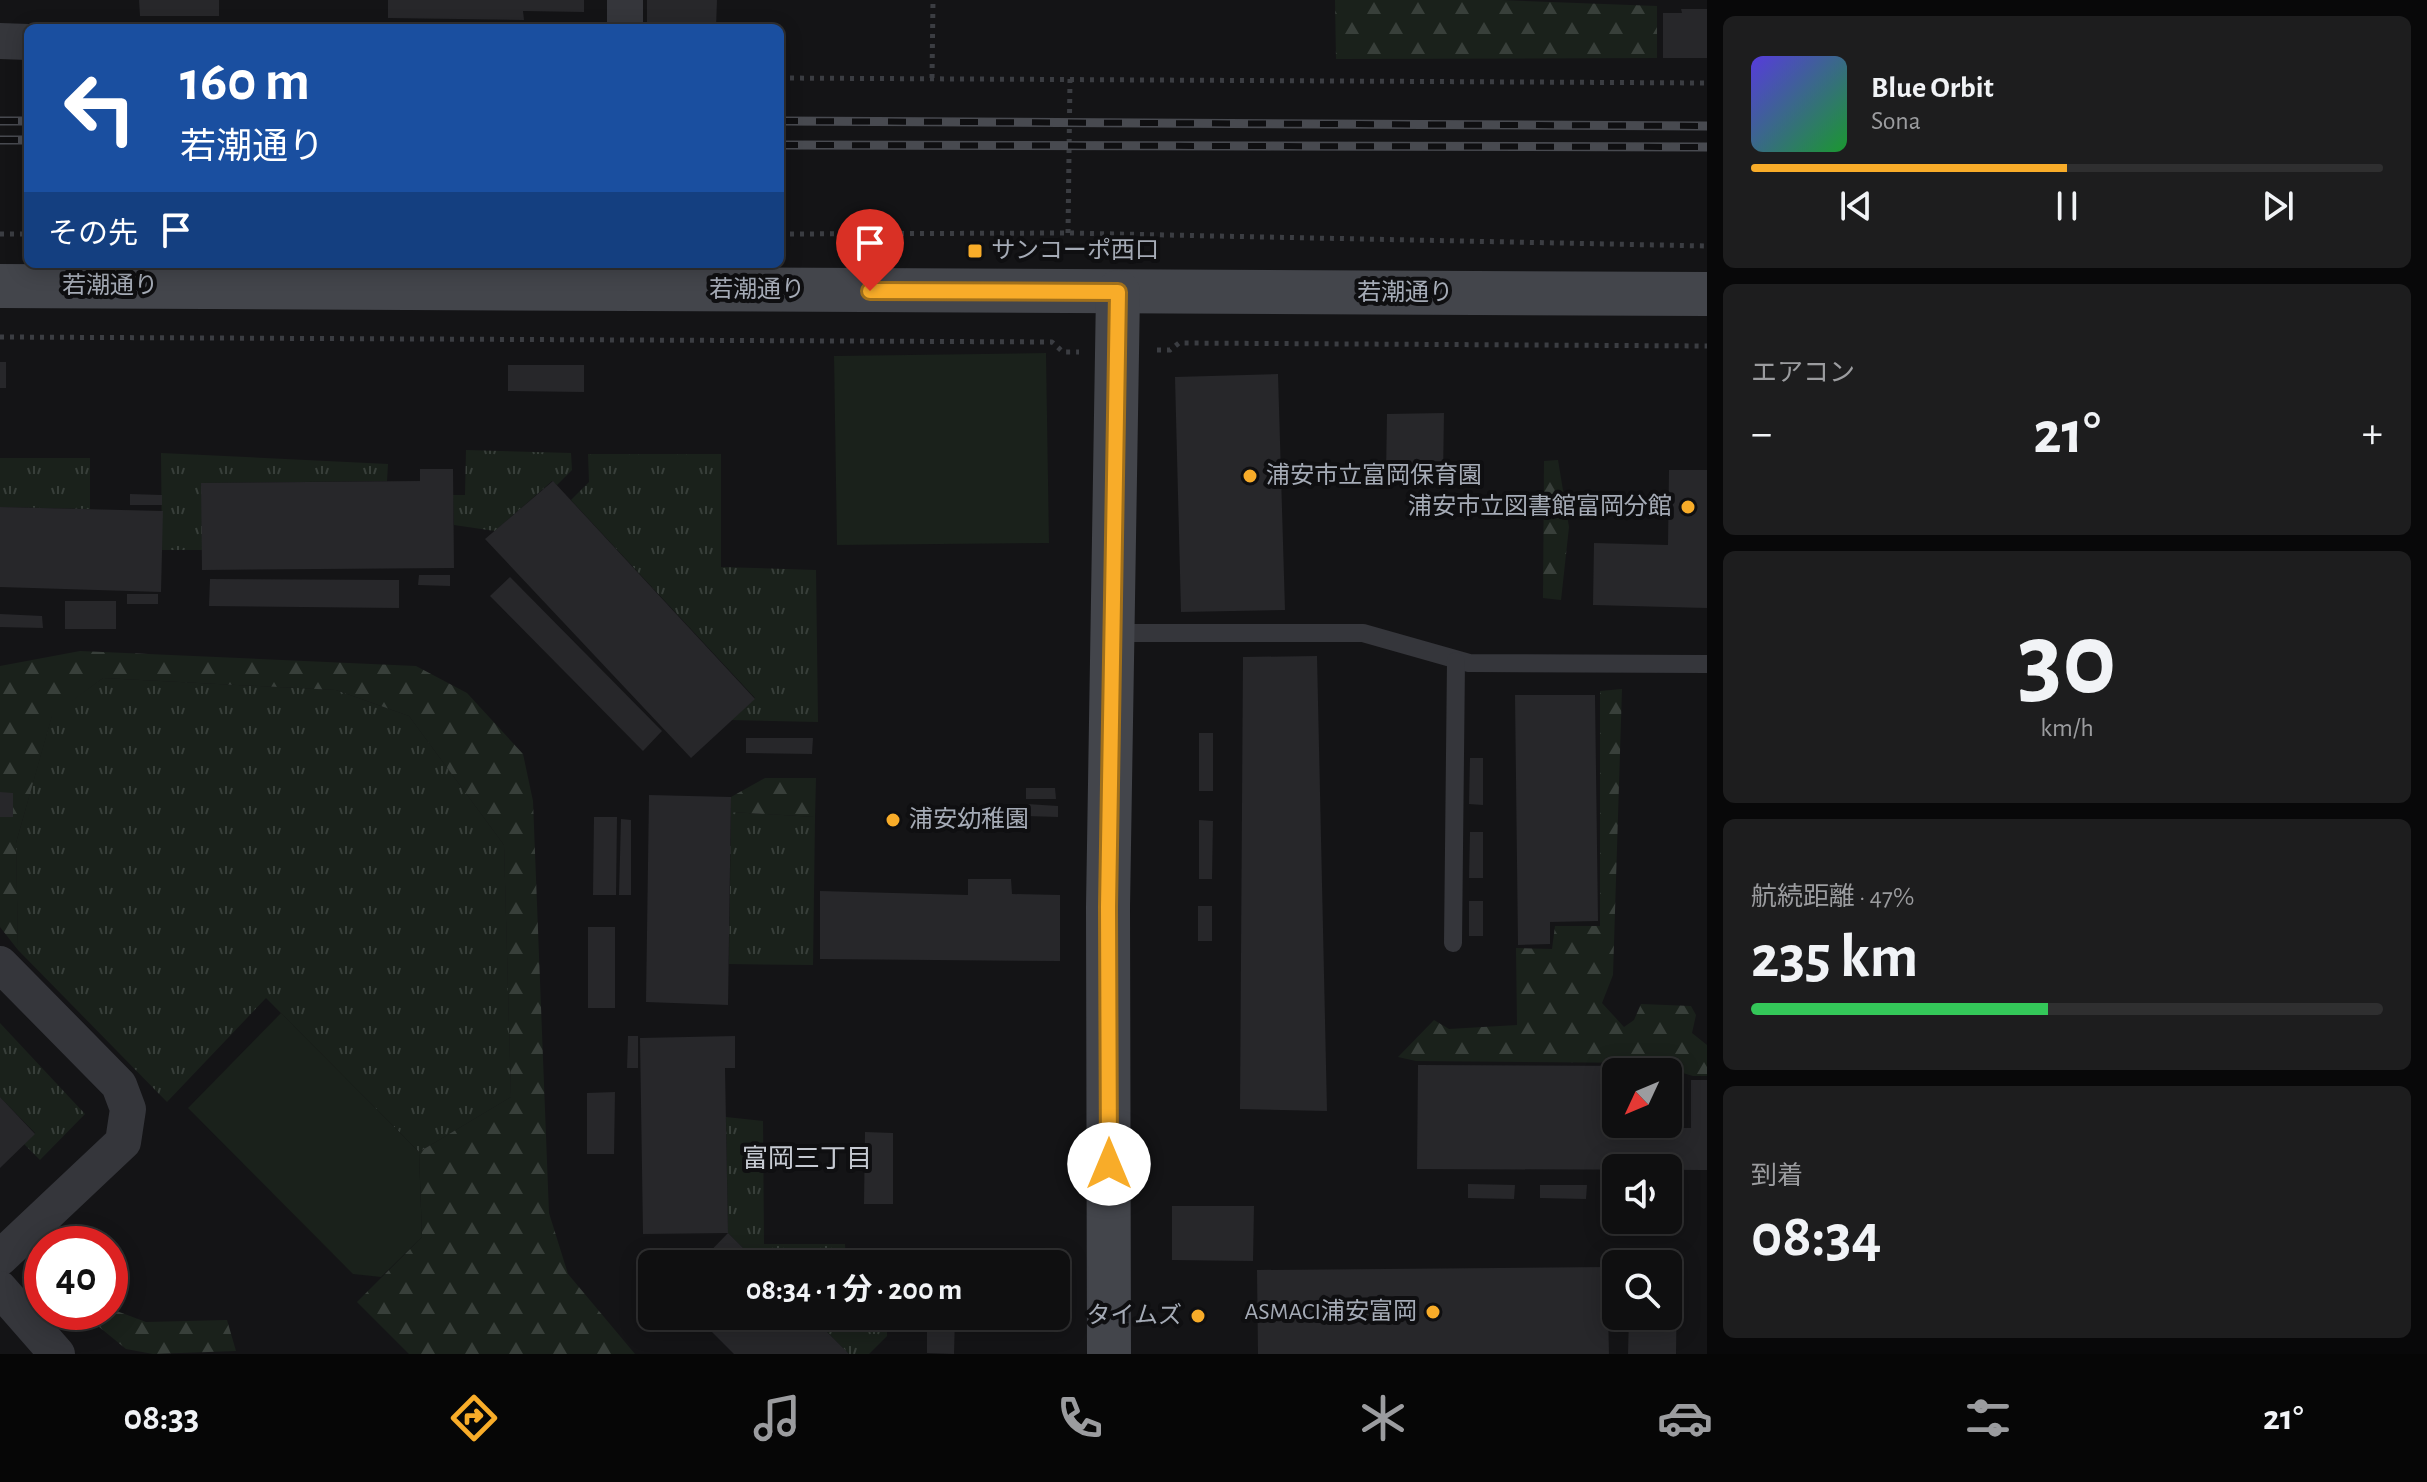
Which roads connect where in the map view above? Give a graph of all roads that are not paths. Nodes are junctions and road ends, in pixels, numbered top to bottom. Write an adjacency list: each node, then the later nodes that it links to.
1 (625, 0): 2 (street)
2 (625, 24)
3 (0, 41): 4 (street)
4 (24, 42)
5 (0, 286): 6 (main road, 若潮通り)
6 (1118, 292): 7 (main road, 若潮通り); 8 (main road)
7 (1707, 294)
8 (1111, 633): 9 (lane); 16 (main road)
9 (1456, 661): 10 (lane); 11 (lane)
10 (1707, 664)
11 (1453, 943)
12 (0, 964): 13 (street)
13 (0, 1258)
14 (0, 1289): 15 (street)
15 (57, 1354)
16 (1109, 1354)

